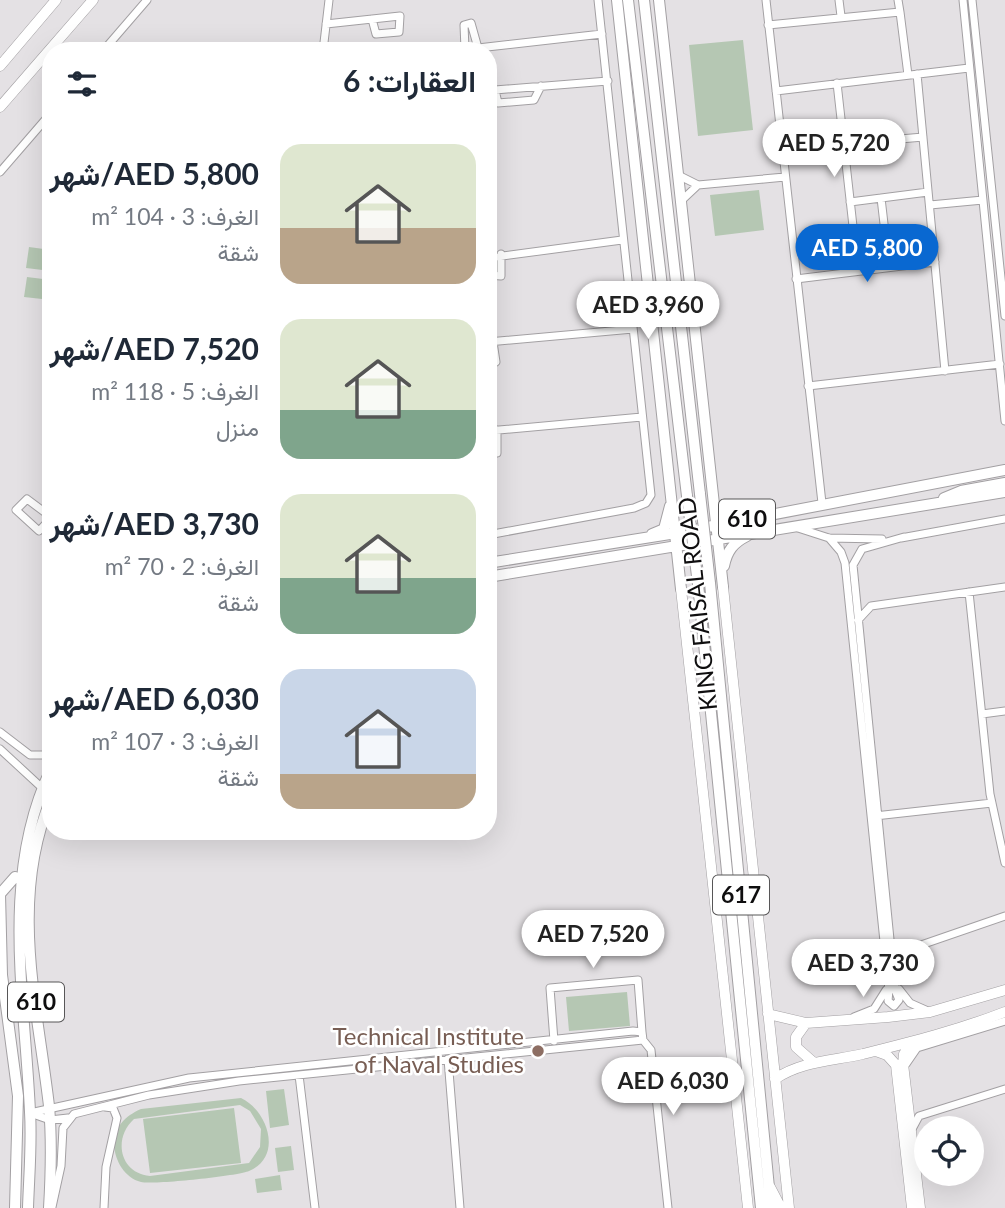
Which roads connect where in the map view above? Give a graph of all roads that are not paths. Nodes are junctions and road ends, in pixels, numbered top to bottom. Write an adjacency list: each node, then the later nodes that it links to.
1 (56, 0): 26 (main road)
2 (93, 0): 21 (main road)
3 (147, 0): 22 (street)
4 (329, 0): 18 (street)
5 (598, 0): 20 (street)
6 (617, 0): 31 (main road)
7 (627, 0): 31 (main road); 156 (main road, KING FAISAL ROAD / 617, bridge)
8 (644, 0): 147 (main road, KING FAISAL ROAD / 617, bridge)
9 (659, 0): 42 (main road)
10 (766, 0): 19 (street)
11 (839, 0): 16 (street)
12 (898, 0): 15 (street)
13 (963, 0): 27 (street)
14 (972, 0): 52 (street)
15 (900, 12): 16 (street); 29 (street)
16 (841, 16): 19 (street)
17 (372, 19): 18 (street)
18 (326, 24): 23 (street)
19 (768, 25): 35 (street)
20 (602, 34): 24 (street); 30 (street)
21 (56, 42)
22 (111, 42)
23 (324, 42)
24 (497, 46)
25 (42, 59): 37 (main road)
26 (0, 66)
27 (970, 68): 28 (street); 47 (street)
28 (917, 74): 29 (street); 39 (street)
29 (908, 75): 32 (street)
30 (608, 82): 33 (street); 53 (street)
31 (627, 83): 76 (main road)
32 (836, 83): 35 (street); 40 (street)
33 (541, 86): 34 (street); 36 (street)
34 (497, 89)
35 (776, 91): 43 (street)
36 (497, 98)
37 (0, 107)
38 (42, 123): 41 (street)
39 (923, 137): 40 (street); 45 (street)
40 (844, 144): 49 (street)
41 (0, 172)
42 (678, 175): 44 (street); 48 (main road)
43 (785, 177): 44 (street); 60 (street)
44 (698, 185): 48 (street)
45 (928, 192): 46 (street); 50 (street)
46 (881, 198): 49 (street); 57 (street)
47 (983, 200): 50 (street); 65 (street)
48 (681, 201): 77 (main road)
49 (850, 202): 58 (street)
50 (930, 205): 56 (street)
51 (1005, 215): 52 (street)
52 (996, 216): 61 (street)
53 (622, 240): 54 (street); 63 (street)
54 (501, 254): 55 (street); 59 (street)
55 (497, 255)
56 (935, 262): 57 (street); 66 (street)
57 (889, 267): 58 (street)
58 (858, 271): 60 (street)
59 (497, 276)
60 (796, 278): 67 (street)
61 (1004, 281): 62 (street)
62 (1005, 316)
63 (633, 329): 64 (street); 69 (street)
64 (497, 341)
65 (1000, 364): 66 (street); 68 (street)
66 (945, 371): 67 (street)
67 (808, 386): 80 (street)
68 (1004, 395): 70 (street)
69 (642, 417): 71 (street); 88 (street)
70 (1005, 421)
71 (497, 431)
72 (1005, 463): 74 (street)
73 (1005, 471): 74 (main road, 610)
74 (992, 473): 80 (main road, 610)
75 (1005, 483): 81 (main road)
76 (672, 489): 77 (main road); 89 (main road); 94 (main road)
77 (711, 490): 79 (main road)
78 (1005, 492): 81 (main road, 610)
79 (714, 502): 83 (main road); 85 (main road)
80 (822, 503): 83 (main road, 610)
81 (911, 508): 86 (main road, 610)
82 (42, 511): 87 (street)
83 (752, 519): 85 (main road, 610)
84 (1005, 519): 91 (street)
85 (718, 525): 89 (main road, 610); 93 (main road)
86 (797, 527): 90 (main road, 610); 92 (street)
87 (42, 528)
88 (497, 533)
89 (676, 533): 94 (main road, 610); 95 (main road)
90 (753, 533): 93 (main road, 610); 99 (main road)
91 (904, 537): 92 (street); 103 (street)
92 (829, 538): 114 (street)
93 (720, 539): 95 (main road, 610); 99 (main road)
94 (630, 540): 97 (main road, 610)
95 (677, 545): 96 (main road, 610); 101 (main road)
96 (630, 554): 98 (main road, 610); 101 (main road)
97 (497, 562)
98 (497, 576)
99 (723, 587): 101 (main road); 124 (main road)
100 (1005, 587): 102 (street)
101 (681, 589): 155 (main road)
102 (969, 592): 104 (street); 107 (street)
103 (856, 597): 104 (street); 105 (street)
104 (871, 606): 105 (street)
105 (858, 620): 114 (street)
106 (1005, 711): 107 (street)
107 (982, 714): 113 (street)
108 (0, 732): 110 (street)
109 (0, 749): 112 (street)
110 (42, 755)
111 (42, 783): 112 (main road, 610)
112 (40, 786): 117 (main road, 610)
113 (992, 803): 114 (street); 116 (street)
114 (874, 816): 119 (street)
115 (42, 826): 141 (main road, 610)
116 (1005, 863)
117 (15, 877): 143 (main road, 610); 148 (main road)
118 (1005, 916): 119 (street)
119 (888, 950): 120 (street)
120 (892, 983): 122 (street); 125 (street)
121 (1005, 990): 122 (main road)
122 (932, 1012): 125 (main road)
123 (1005, 1012): 129 (main road)
124 (768, 1014): 127 (main road); 137 (main road)
125 (847, 1020): 127 (main road)
126 (1005, 1021): 135 (street)
127 (806, 1023): 134 (main road)
128 (642, 1036): 130 (street); 130 (street); 133 (street); 154 (street)
129 (916, 1040): 132 (main road); 135 (main road)
130 (554, 1041): 131 (street)
131 (448, 1051): 133 (street); 141 (street)
132 (876, 1051): 134 (main road); 160 (main road)
133 (448, 1061): 136 (street); 153 (street)
134 (813, 1062): 137 (main road)
135 (905, 1071): 139 (main road)
136 (299, 1075): 140 (street); 152 (street)
137 (775, 1079): 159 (main road)
138 (1005, 1088): 142 (street)
139 (908, 1102): 142 (street); 146 (main road)
140 (105, 1106): 144 (street); 151 (street)
141 (49, 1108): 143 (street); 145 (main road, 610)
142 (929, 1112): 146 (street)
143 (30, 1113): 145 (street); 149 (main road, 610)
144 (68, 1118): 145 (street); 150 (street)
145 (50, 1120): 150 (main road, 610)
146 (911, 1130): 161 (main road)
147 (769, 1184): 157 (main road, KING FAISAL ROAD / 617); 158 (main road)
148 (15, 1208)
149 (28, 1208)
150 (50, 1208)
151 (104, 1208)
152 (315, 1208)
153 (460, 1208)
154 (668, 1208)
155 (748, 1208)
156 (758, 1208)
157 (771, 1208)
158 (781, 1208)
159 (789, 1208)
160 (912, 1208)
161 (920, 1208)

